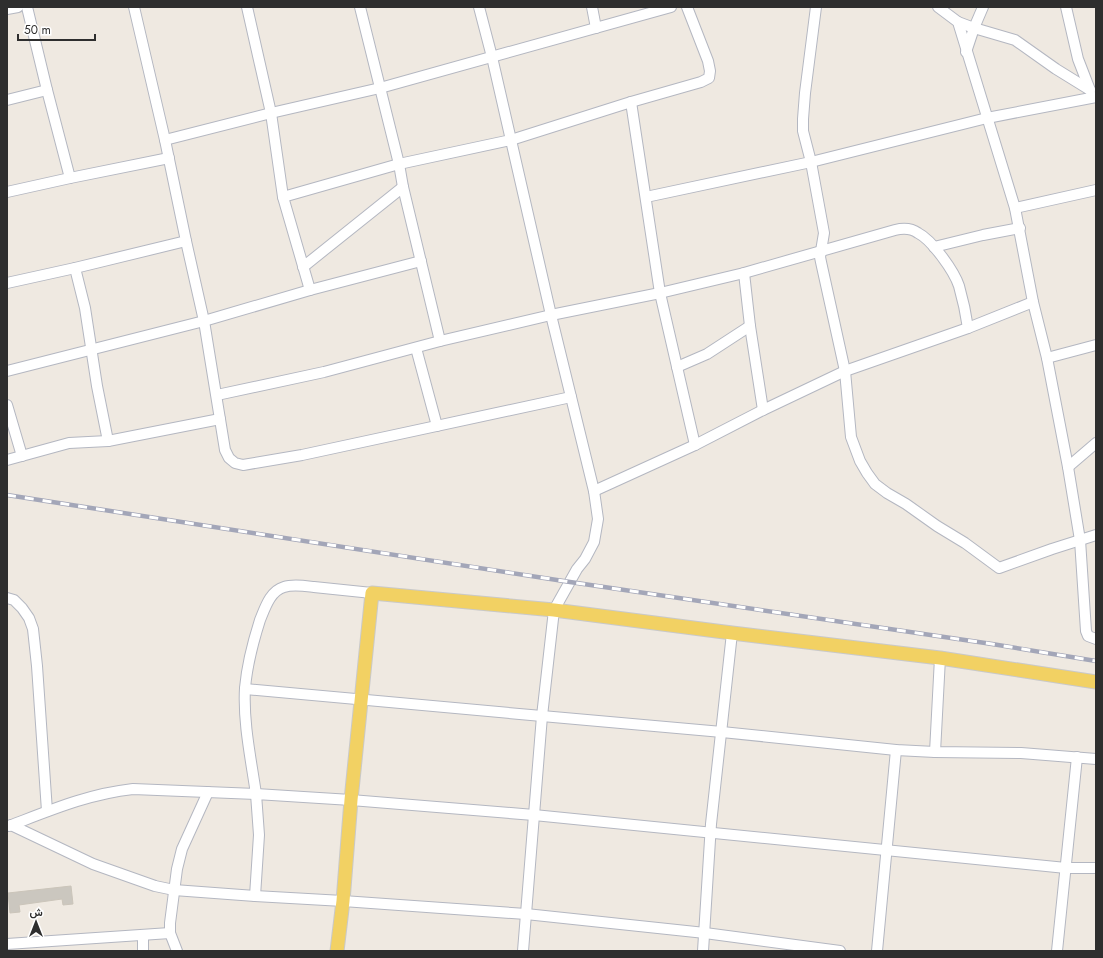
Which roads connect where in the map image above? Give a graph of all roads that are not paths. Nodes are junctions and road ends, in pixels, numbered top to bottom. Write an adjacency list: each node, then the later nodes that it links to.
1 (18, 7): 15 (street)
2 (27, 7): 22 (street)
3 (134, 7): 28 (street)
4 (247, 7): 26 (street)
5 (360, 7): 21 (street)
6 (479, 7): 20 (street)
7 (592, 7): 17 (street)
8 (671, 7): 14 (street)
9 (687, 7): 25 (street)
10 (816, 7): 31 (street)
11 (938, 7): 16 (street)
12 (983, 7): 18 (street)
13 (1066, 7): 23 (street)
14 (654, 9): 17 (street)
15 (7, 10)
16 (958, 22): 18 (street); 19 (street)
17 (596, 28): 20 (street)
18 (974, 28): 19 (street); 23 (street)
19 (966, 52): 27 (street)
20 (492, 57): 21 (street); 29 (street)
21 (380, 88): 26 (street); 32 (street)
22 (47, 90): 24 (street); 33 (street)
23 (1094, 95): 27 (street)
24 (7, 100)
25 (631, 102): 29 (street); 38 (street)
26 (271, 113): 28 (street); 37 (street)
27 (987, 118): 31 (street); 39 (street)
28 (165, 140): 30 (street)
29 (511, 140): 32 (street); 52 (street)
30 (169, 158): 33 (street); 41 (street)
31 (812, 162): 38 (street); 43 (street)
32 (399, 164): 34 (street); 37 (street)
33 (70, 178): 36 (street)
34 (403, 187): 44 (street); 45 (street)
35 (1096, 190): 39 (street)
36 (7, 192)
37 (283, 197): 45 (street)
38 (646, 197): 50 (street)
39 (1015, 208): 40 (street)
40 (1020, 228): 42 (street); 51 (street)
41 (186, 241): 46 (street); 53 (street)
42 (934, 247): 43 (street); 55 (street)
43 (821, 251): 47 (street); 63 (street)
44 (421, 261): 49 (street); 56 (street)
45 (303, 267): 49 (street)
46 (75, 268): 48 (street); 59 (street)
47 (744, 273): 50 (street); 54 (street)
48 (7, 283)
49 (310, 290): 53 (street)
50 (660, 293): 52 (street); 61 (street)
51 (1034, 302): 55 (street); 60 (street)
52 (551, 315): 56 (street); 65 (street)
53 (204, 321): 59 (street); 64 (street)
54 (750, 326): 61 (street); 67 (street)
55 (968, 328): 63 (street)
56 (440, 341): 58 (street)
57 (1096, 345): 60 (street)
58 (416, 348): 64 (street); 69 (street)
59 (92, 350): 62 (street); 70 (street)
60 (1047, 358): 75 (street)
61 (677, 367): 72 (street)
62 (7, 371)
63 (845, 371): 67 (street); 78 (street)
64 (217, 395): 68 (street)
65 (572, 397): 69 (street); 76 (street)
66 (7, 405): 73 (street)
67 (762, 410): 72 (street)
68 (220, 419): 69 (street); 70 (street)
69 (437, 426)
70 (108, 441): 73 (street)
71 (1096, 443): 75 (street)
72 (695, 444): 76 (street)
73 (22, 456): 74 (street)
74 (7, 460)
75 (1068, 467): 78 (street)
76 (594, 491): 81 (street)
77 (1096, 535): 78 (street)
78 (1080, 540): 83 (street)
79 (372, 593): 81 (main road); 86 (street); 87 (main road)
80 (7, 598): 97 (street)
81 (554, 610): 82 (main road); 88 (street)
82 (732, 634): 84 (main road); 89 (street)
83 (1096, 639)
84 (940, 658): 85 (main road); 91 (street)
85 (1096, 682)
86 (245, 689): 87 (street); 95 (street)
87 (362, 699): 88 (street); 96 (main road)
88 (542, 716): 89 (street); 98 (street)
89 (722, 732): 90 (street); 100 (street)
90 (896, 750): 91 (street); 101 (street)
91 (935, 752): 92 (street)
92 (1077, 757): 93 (street); 102 (street)
93 (1096, 759)
94 (208, 792): 95 (street); 97 (street); 104 (street)
95 (256, 794): 96 (street); 105 (street)
96 (351, 800): 98 (street); 106 (main road)
97 (47, 811): 99 (street)
98 (534, 815): 100 (street); 107 (street)
99 (9, 826): 104 (street)
100 (710, 834): 101 (street); 109 (street)
101 (886, 850): 102 (street); 118 (street)
102 (1066, 868): 103 (street); 119 (street)
103 (1096, 868)
104 (174, 890): 105 (street); 108 (street)
105 (255, 896): 106 (street)
106 (343, 901): 107 (street); 114 (main road)
107 (526, 914): 109 (street); 115 (street)
108 (170, 933): 110 (street); 113 (street)
109 (705, 933): 116 (street); 117 (street)
110 (143, 935): 111 (street); 112 (street)
111 (7, 944)
112 (143, 951)
113 (177, 951)
114 (337, 951)
115 (523, 951)
116 (703, 951)
117 (840, 951)
118 (877, 951)
119 (1057, 951)

